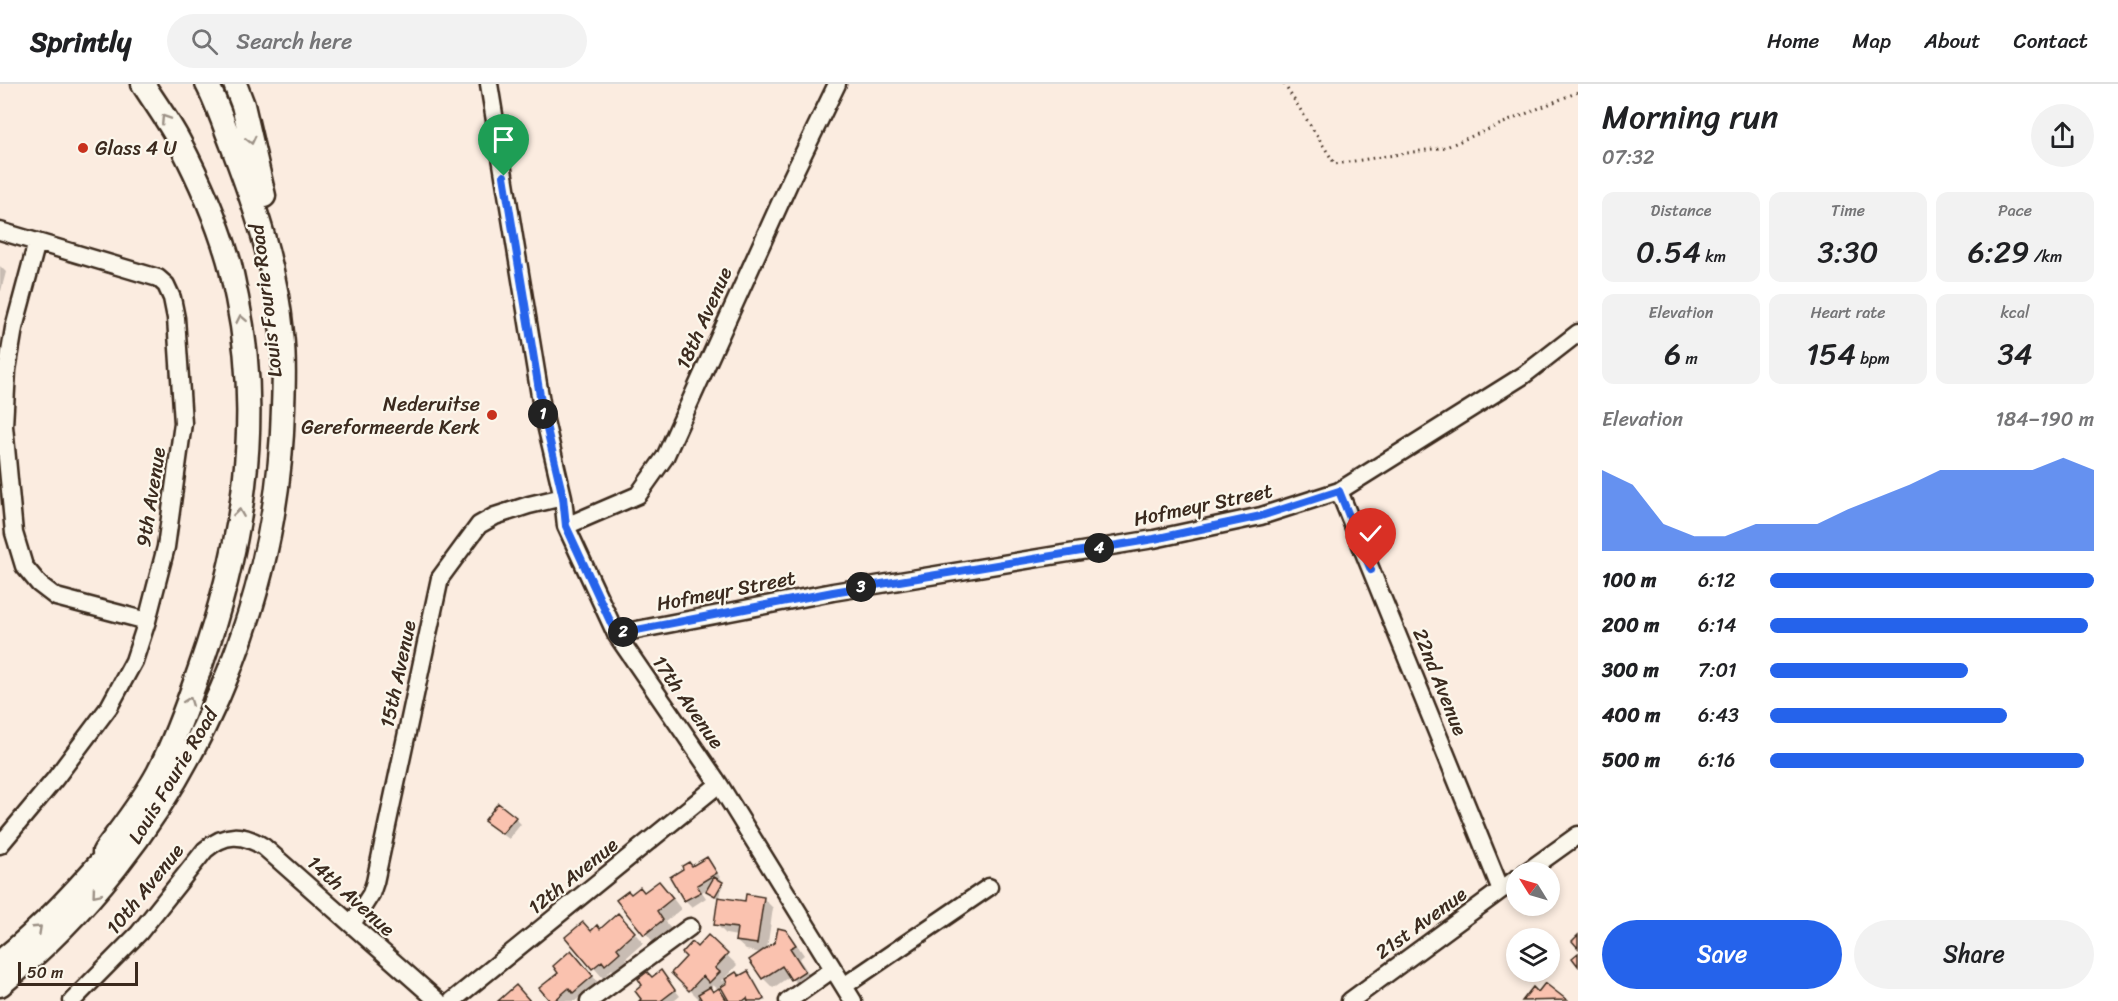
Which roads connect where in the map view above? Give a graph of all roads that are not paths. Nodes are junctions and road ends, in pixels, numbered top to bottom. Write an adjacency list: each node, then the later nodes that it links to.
1 (143, 84): 24 (main road, one-way to 1)
2 (207, 84): 6 (main road, Louis Fourie Road)
3 (235, 84): 9 (main road, one-way to 9)
4 (837, 84): 13 (street, 18th Avenue)
5 (487, 85): 12 (street, 17th Avenue)
6 (241, 170): 9 (main road, Louis Fourie Road); 24 (main road, Louis Fourie Road)
7 (0, 231): 8 (street, 9th Avenue)
8 (37, 242): 14 (street); 14 (street, 9th Avenue)
9 (282, 333): 29 (main road, Louis Fourie Road, one-way to 29)
10 (1578, 333): 11 (street, Hofmeyr Street)
11 (1339, 491): 15 (street, Hofmeyr Street); 23 (street, 22nd Avenue)
12 (563, 497): 13 (street, 17th Avenue); 25 (street, 15th Avenue)
13 (566, 526): 15 (street, 17th Avenue)
14 (147, 621): 19 (street, 9th Avenue)
15 (616, 634): 16 (street, 17th Avenue)
16 (719, 784): 28 (street, 17th Avenue); 34 (street, 12th Avenue)
17 (1578, 835): 20 (street)
18 (229, 837): 25 (street, 14th Avenue); 32 (street, 10th Avenue)
19 (0, 845)
20 (1540, 862)
21 (989, 887): 30 (street)
22 (1506, 887): 23 (street, 21st Avenue)
23 (1502, 890): 38 (street, 21st Avenue)
24 (74, 894): 27 (main road, Louis Fourie Road, one-way to 24)
25 (351, 924): 33 (street, 14th Avenue)
26 (690, 927): 31 (street)
27 (0, 962)
28 (833, 969): 30 (street, 17th Avenue); 36 (street)
29 (0, 985)
30 (844, 986): 37 (street, 17th Avenue)
31 (607, 996): 35 (street)
32 (74, 1000)
33 (438, 1001)
34 (452, 1001)
35 (589, 1001)
36 (788, 1001)
37 (853, 1001)
38 (1350, 1001)

